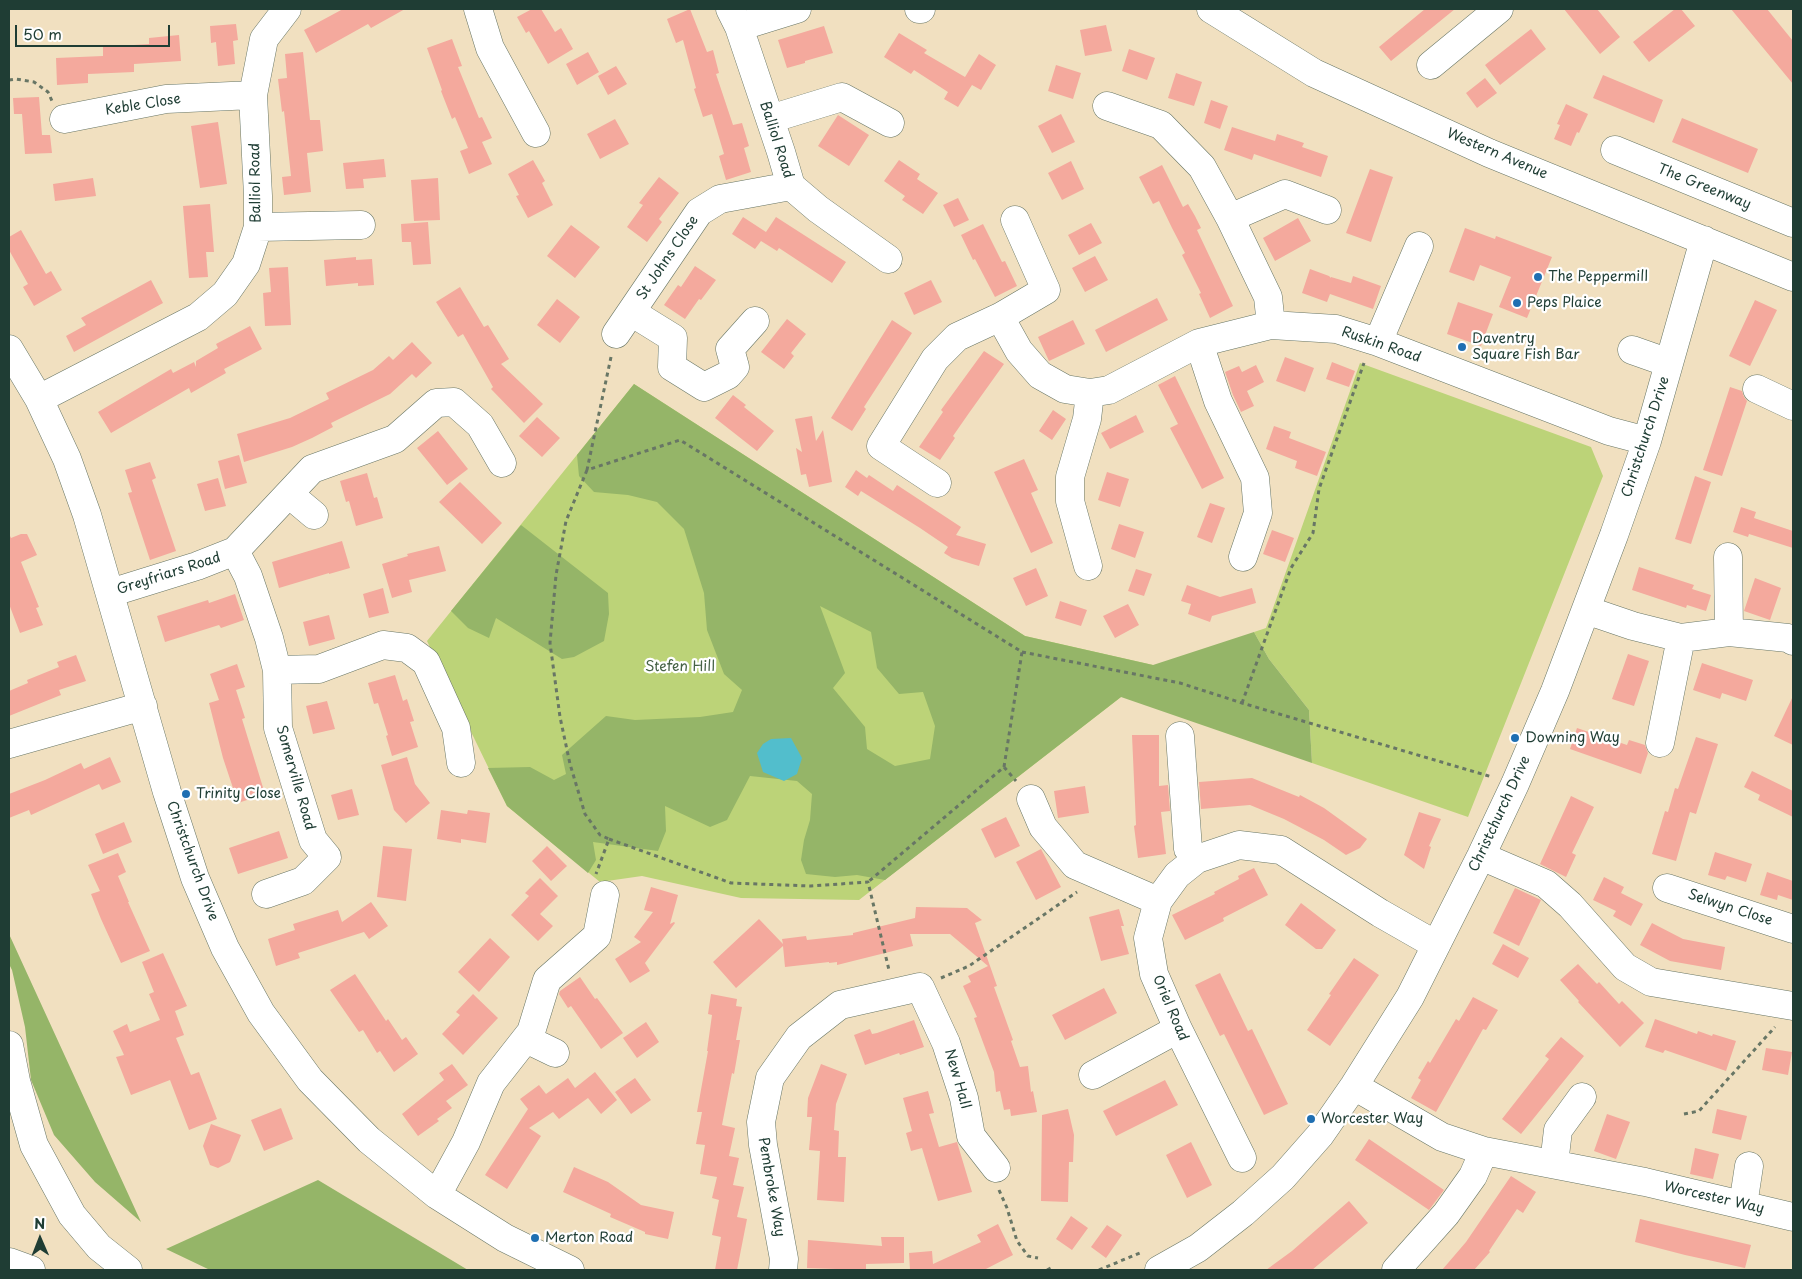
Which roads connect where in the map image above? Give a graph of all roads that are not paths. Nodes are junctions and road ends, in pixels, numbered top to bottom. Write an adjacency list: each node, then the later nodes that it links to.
1 (287, 9): 8 (main road, Balliol Road)
2 (478, 9): 13 (main road)
3 (797, 9): 6 (main road)
4 (1211, 9): 22 (main road, Western Avenue)
5 (1499, 9): 7 (main road)
6 (734, 18): 11 (main road, Balliol Road)
7 (1431, 65)
8 (253, 95): 10 (main road, Keble Close); 21 (main road, Balliol Road)
9 (1107, 106): 17 (main road)
10 (64, 119)
11 (770, 119): 12 (main road); 15 (main road, Balliol Road)
12 (890, 123)
13 (536, 133)
14 (1615, 150): 19 (main road, The Greenway)
15 (791, 186): 24 (main road, Balliol Road); 27 (main road, St Johns Close)
16 (1327, 210): 17 (main road)
17 (1230, 218): 28 (main road)
18 (1015, 220): 26 (main road)
19 (1793, 223)
20 (361, 225): 21 (main road)
21 (258, 227): 36 (main road, Balliol Road)
22 (1704, 240): 25 (main road, Western Avenue); 33 (main road, Christchurch Drive)
23 (1419, 246): 29 (main road)
24 (888, 259)
25 (1793, 277)
26 (1000, 317): 35 (main road, Ruskin Road); 40 (main road)
27 (755, 321)
28 (1272, 325): 29 (main road, Ruskin Road); 30 (main road, Ruskin Road)
29 (1378, 342): 38 (main road, Ruskin Road)
30 (1199, 343): 35 (main road, Ruskin Road); 44 (main road)
31 (9, 349): 36 (main road, Christchurch Drive)
32 (1632, 350): 33 (main road)
33 (1669, 363): 38 (main road, Christchurch Drive)
34 (1757, 389): 37 (main road)
35 (1090, 393): 46 (main road)
36 (39, 399): 47 (main road, Christchurch Drive)
37 (1793, 406)
38 (1647, 441): 48 (main road, Christchurch Drive)
39 (502, 463): 41 (main road, Greyfriars Road)
40 (937, 483)
41 (289, 494): 42 (main road); 43 (main road, Greyfriars Road)
42 (314, 515)
43 (235, 551): 47 (main road, Greyfriars Road); 52 (main road, Somerville Road)
44 (1243, 557)
45 (1728, 557): 49 (main road)
46 (1088, 566)
47 (110, 593): 53 (main road, Christchurch Drive)
48 (1586, 610): 50 (main road); 59 (main road, Christchurch Drive)
49 (1729, 632): 50 (main road); 51 (main road)
50 (1681, 638): 55 (main road)
51 (1793, 641)
52 (277, 670): 57 (main road); 62 (main road, Somerville Road)
53 (142, 706): 56 (main road); 81 (main road, Christchurch Drive)
54 (1180, 736): 60 (main road)
55 (1660, 743)
56 (9, 744)
57 (461, 763)
58 (1031, 799): 64 (main road)
59 (1481, 856): 66 (main road, Christchurch Drive); 68 (main road)
60 (1197, 859): 64 (main road, Oriel Road); 66 (main road, Oriel Road)
61 (1667, 888): 65 (main road, Selwyn Close)
62 (266, 894)
63 (605, 896): 70 (main road)
64 (1158, 901): 69 (main road, Oriel Road)
65 (1793, 929)
66 (1436, 945): 74 (main road, Christchurch Drive)
67 (907, 990): 80 (main road, New Hall); 89 (main road, Pembroke Way)
68 (1788, 1005)
69 (1178, 1029): 73 (main road); 77 (main road, Oriel Road)
70 (526, 1039): 72 (main road); 81 (main road)
71 (9, 1045): 87 (main road)
72 (555, 1053)
73 (1093, 1075)
74 (1354, 1086): 76 (main road, Worcester Way); 84 (main road, Christchurch Drive)
75 (1582, 1097): 78 (main road)
76 (1484, 1151): 78 (main road, Worcester Way); 90 (main road)
77 (1242, 1158)
78 (1554, 1164): 82 (main road, Worcester Way)
79 (1749, 1166): 82 (main road)
80 (996, 1168)
81 (437, 1195): 88 (main road, Christchurch Drive)
82 (1743, 1205): 83 (main road, Worcester Way)
83 (1793, 1217)
84 (1154, 1260)
85 (9, 1262): 86 (main road)
86 (31, 1270)
87 (128, 1270)
88 (570, 1270)
89 (783, 1270)
90 (1396, 1270)

